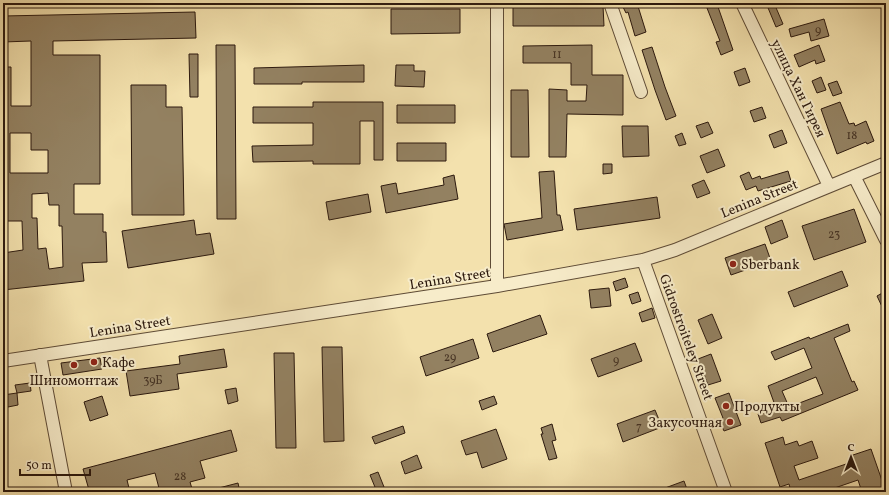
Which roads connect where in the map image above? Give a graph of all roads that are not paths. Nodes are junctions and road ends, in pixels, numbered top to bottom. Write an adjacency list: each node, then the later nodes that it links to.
1 (497, 3): 10 (street)
2 (610, 3): 4 (street)
3 (742, 3): 7 (street, улица Хан Гирея)
4 (641, 92)
5 (886, 163): 6 (street, Lenina Street)
6 (854, 176): 7 (street, Lenina Street); 8 (street)
7 (829, 186): 9 (street, Lenina Street)
8 (886, 240)
9 (643, 260): 10 (street, Lenina Street); 14 (street, Gidrostroiteley Street)
10 (497, 286): 11 (street, Lenina Street)
11 (40, 355): 12 (street, Lenina Street); 13 (street)
12 (3, 361)
13 (66, 492)
14 (726, 492)

